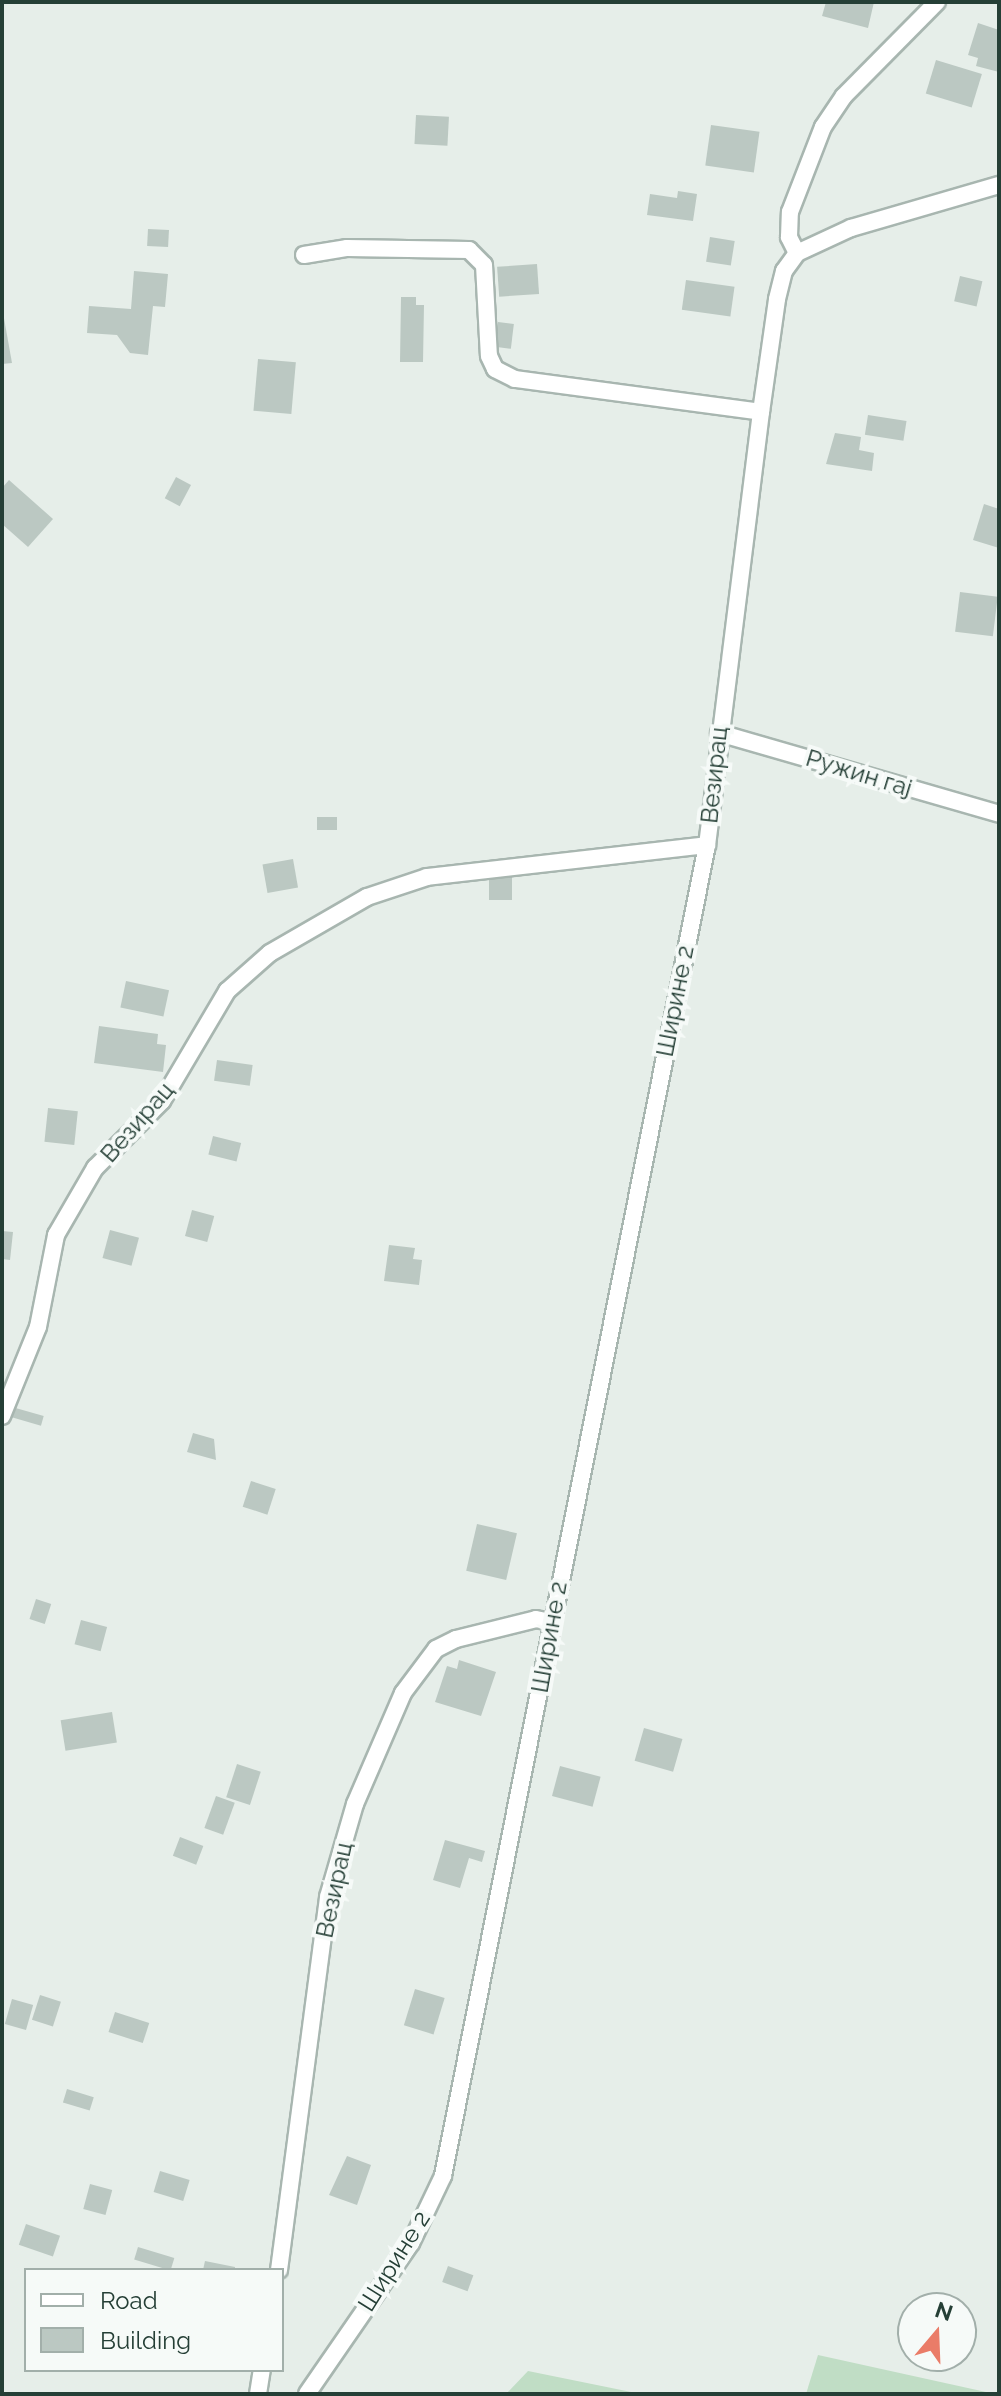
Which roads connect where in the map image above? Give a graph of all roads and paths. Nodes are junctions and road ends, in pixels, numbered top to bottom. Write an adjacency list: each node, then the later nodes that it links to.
1 (937, 2): 3 (street)
2 (999, 185): 3 (street)
3 (797, 253): 5 (street, Везирац)
4 (304, 255): 5 (street)
5 (761, 412): 6 (street, Везирац)
6 (719, 733): 7 (street, Ружин гај); 8 (street, Везирац)
7 (999, 814)
8 (707, 845): 9 (street, Везирац); 10 (street, Ширине 2)
9 (2, 1416)
10 (550, 1622): 11 (street, Везирац); 14 (street, Ширине 2)
11 (279, 2268)
12 (262, 2372): 13 (street)
13 (258, 2394)
14 (307, 2394)

